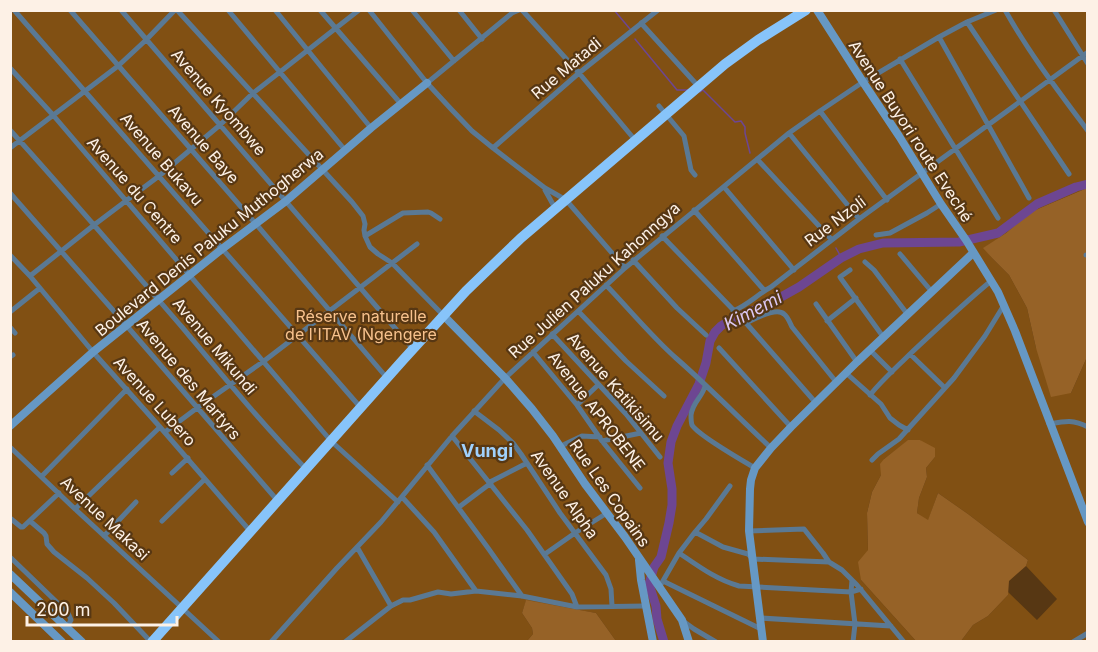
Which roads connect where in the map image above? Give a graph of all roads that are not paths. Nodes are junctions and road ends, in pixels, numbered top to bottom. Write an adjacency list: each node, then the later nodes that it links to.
1 (14, 10): 40 (street, Avenue Bukavu)
2 (70, 10): 32 (street, Avenue Baye)
3 (121, 10): 25 (street, Avenue Kyombwe)
4 (176, 10): 25 (street); 41 (street)
5 (228, 10): 34 (street)
6 (275, 10): 26 (street)
7 (320, 10): 22 (street)
8 (359, 10): 22 (street)
9 (369, 10): 38 (street)
10 (412, 10): 30 (street)
11 (459, 10): 24 (street)
12 (520, 10): 19 (street); 35 (street)
13 (807, 10): 39 (highway)
14 (817, 10): 37 (street, Avenue Buyori route Eveché)
15 (996, 10): 20 (street, Rue Julien Paluku Kahonngya)
16 (1005, 10): 36 (street)
17 (1054, 10): 28 (street)
18 (657, 11): 21 (street, Rue Matadi)
19 (511, 12): 24 (street)
20 (967, 22): 23 (street, Rue Julien Paluku Kahonngya); 42 (street)
21 (640, 23): 35 (street, Rue Matadi); 39 (street)
22 (336, 28): 26 (street); 43 (street)
23 (939, 37): 29 (street, Rue Julien Paluku Kahonngya); 47 (street)
24 (482, 39): 30 (street)
25 (146, 40): 32 (street); 48 (street, Avenue Kyombwe)
26 (309, 50): 34 (street); 49 (street)
27 (1088, 52): 28 (street, Rue Nzoli)
28 (1082, 56): 31 (street); 36 (street, Rue Nzoli)
29 (900, 59): 37 (street, Rue Julien Paluku Kahonngya); 57 (street)
30 (454, 61): 38 (street)
31 (1088, 64)
32 (118, 66): 40 (street); 58 (street, Avenue Baye)
33 (10, 68): 46 (street, Avenue du Centre)
34 (279, 71): 41 (street); 59 (street)
35 (579, 74): 54 (street); 56 (street, Rue Matadi)
36 (1050, 79): 42 (street, Rue Nzoli); 51 (street)
37 (863, 82): 45 (street, Rue Julien Paluku Kahonngya); 62 (street, Avenue Buyori route Eveché)
38 (427, 83): 43 (street, Boulevard Denis Paluku Muthogherwa); 56 (street)
39 (699, 86): 44 (highway)
40 (85, 90): 46 (street); 65 (street, Avenue Bukavu)
41 (252, 94): 48 (street); 61 (street)
42 (1019, 101): 47 (street, Rue Nzoli); 63 (street)
43 (401, 104): 49 (street, Boulevard Denis Paluku Muthogherwa)
44 (662, 110): 54 (highway); 64 (street)
45 (820, 111): 52 (street, Rue Julien Paluku Kahonngya); 71 (street)
46 (52, 115): 53 (street); 73 (street, Avenue du Centre)
47 (988, 124): 57 (street, Rue Nzoli); 69 (street)
48 (220, 125): 58 (street); 72 (street, Avenue Kyombwe)
49 (371, 128): 59 (street, Boulevard Denis Paluku Muthogherwa)
50 (10, 130): 53 (street, Avenue Mikundi)
51 (1088, 131)
52 (789, 133): 60 (street, Rue Julien Paluku Kahonngya); 79 (street)
53 (20, 141): 55 (street); 81 (street, Avenue Mikundi)
54 (635, 141): 70 (highway)
55 (10, 148)
56 (493, 148): 67 (street)
57 (955, 149): 62 (street, Rue Nzoli); 77 (street)
58 (191, 150): 65 (street); 80 (street, Avenue Baye)
59 (345, 150): 61 (street, Boulevard Denis Paluku Muthogherwa)
60 (757, 159): 66 (street, Rue Julien Paluku Kahonngya); 85 (street)
61 (322, 170): 72 (street, Boulevard Denis Paluku Muthogherwa); 83 (street)
62 (922, 173): 71 (street, Rue Nzoli); 74 (street, Avenue Buyori route Eveché)
63 (1069, 174)
64 (694, 175)
65 (159, 176): 73 (street); 87 (street, Avenue Bukavu)
66 (724, 187): 76 (street, Rue Julien Paluku Kahonngya); 96 (street)
67 (545, 188): 70 (street); 75 (street)
68 (10, 193): 88 (street, Avenue des Martyrs)
69 (1029, 198)
70 (566, 200): 75 (highway); 95 (street)
71 (886, 200): 79 (street, Rue Nzoli)
72 (286, 201): 80 (street, Boulevard Denis Paluku Muthogherwa); 102 (street, Avenue Kyombwe)
73 (126, 202): 81 (street); 98 (street, Avenue du Centre)
74 (941, 204): 82 (street); 89 (street, Avenue Buyori route Eveché)
75 (555, 209): 115 (highway)
76 (694, 210): 84 (street, Rue Julien Paluku Kahonngya); 104 (street)
77 (998, 218)
78 (440, 219): 83 (street)
79 (859, 219): 85 (street, Rue Nzoli)
80 (256, 224): 87 (street, Boulevard Denis Paluku Muthogherwa); 110 (street, Avenue Baye)
81 (94, 225): 88 (street); 107 (street, Avenue Mikundi)
82 (876, 235)
83 (365, 236): 94 (street)
84 (662, 236): 92 (street, Rue Julien Paluku Kahonngya); 112 (street)
85 (832, 240): 96 (street, Rue Nzoli)
86 (417, 244): 94 (street)
87 (222, 249): 98 (street, Boulevard Denis Paluku Muthogherwa); 122 (street, Avenue Bukavu)
88 (61, 251): 99 (street); 118 (street, Avenue des Martyrs)
89 (973, 253): 100 (street, Avenue Buyori route Eveché); 105 (street)
90 (900, 254): 105 (street)
91 (10, 255): 99 (street, Avenue Lubero)
92 (633, 260): 95 (street, Rue Julien Paluku Kahonngya); 123 (street)
93 (865, 262): 114 (street)
94 (392, 263): 102 (street); 115 (street)
95 (625, 268): 101 (street, Rue Julien Paluku Kahonngya)
96 (794, 270): 104 (street, Rue Nzoli)
97 (850, 270): 106 (street)
98 (190, 275): 107 (street, Boulevard Denis Paluku Muthogherwa); 131 (street, Avenue du Centre)
99 (30, 276): 103 (street, Avenue Lubero)
100 (991, 281): 109 (street, Avenue Buyori route Eveché); 130 (street)
101 (606, 285): 111 (street, Rue Julien Paluku Kahonngya); 140 (street)
102 (360, 287): 110 (street); 126 (street, Avenue Kyombwe)
103 (40, 288): 113 (street); 128 (street, Avenue Lubero)
104 (764, 290): 112 (street, Rue Nzoli)
105 (932, 292): 114 (street)
106 (856, 298): 116 (street); 124 (street)
107 (159, 300): 118 (street, Boulevard Denis Paluku Muthogherwa); 138 (street, Avenue Mikundi)
108 (816, 304): 116 (street)
109 (1004, 305): 141 (street); 150 (street, Avenue Buyori route Eveché)
110 (330, 311): 122 (street); 135 (street, Avenue Baye)
111 (578, 311): 121 (street, Rue Julien Paluku Kahonngya); 144 (street)
112 (733, 311): 117 (street)
113 (10, 312)
114 (908, 315): 124 (street)
115 (444, 316): 126 (highway); 136 (street, Rue Les Copains)
116 (827, 321): 132 (street)
117 (744, 322): 137 (street); 145 (street)
118 (126, 325): 128 (street, Boulevard Denis Paluku Muthogherwa); 147 (street, Avenue des Martyrs)
119 (10, 327): 120 (street)
120 (15, 333)
121 (552, 334): 129 (street, Rue Julien Paluku Kahonngya); 139 (street, Avenue Katikisimu)
122 (297, 335): 131 (street); 148 (street, Avenue Bukavu)
123 (706, 335)
124 (884, 338): 127 (street)
125 (719, 348): 154 (street)
126 (413, 349): 135 (highway)
127 (870, 350): 132 (street); 133 (street)
128 (93, 352): 142 (street, Avenue Lubero); 151 (street, Boulevard Denis Paluku Muthogherwa)
129 (534, 352): 136 (street, Rue Julien Paluku Kahonngya); 146 (street, Avenue APROBENE)
130 (910, 354): 133 (street); 141 (street)
131 (264, 361): 138 (street); 160 (street, Avenue du Centre)
132 (857, 362): 134 (street)
133 (892, 372): 143 (street)
134 (846, 373): 137 (street); 143 (street)
135 (387, 378): 148 (highway)
136 (505, 378): 149 (street, Rue Julien Paluku Kahonngya); 161 (street, Rue Les Copains)
137 (837, 383): 145 (street)
138 (230, 384): 147 (street); 170 (street, Avenue Mikundi)
139 (598, 385): 146 (street); 157 (street, Avenue Katikisimu)
140 (705, 386): 163 (street); 169 (street)
141 (945, 388): 155 (street)
142 (127, 389): 152 (street, Avenue Lubero); 172 (street)
143 (870, 395): 155 (street)
144 (664, 396)
145 (816, 403): 154 (street)
146 (577, 405): 159 (street, Avenue APROBENE)
147 (197, 408): 156 (street); 179 (street, Avenue des Martyrs)
148 (361, 408): 160 (highway)
149 (474, 411): 158 (street, Rue Julien Paluku Kahonngya); 167 (street, Avenue Alpha)
150 (1049, 424): 153 (street); 187 (street, Avenue Buyori route Eveché)
151 (10, 426)
152 (160, 427): 156 (street, Avenue Lubero); 182 (street)
153 (1088, 427)
154 (791, 428): 163 (street)
155 (908, 430): 166 (street)
156 (165, 432): 165 (street, Avenue Lubero)
157 (640, 433): 159 (street); 164 (street, Avenue Katikisimu)
158 (452, 436): 168 (street, Rue Julien Paluku Kahonngya); 174 (street)
159 (601, 439): 161 (street); 176 (street, Avenue APROBENE)
160 (331, 441): 170 (highway); 178 (street, Avenue du Centre)
161 (561, 446): 183 (street, Rue Les Copains)
162 (10, 447): 172 (street, Avenue Makasi)
163 (771, 448): 169 (street)
164 (660, 457)
165 (188, 459): 171 (street); 173 (street, Avenue Lubero)
166 (872, 460)
167 (527, 463): 174 (street); 191 (street, Avenue Alpha)
168 (427, 465): 178 (street, Rue Julien Paluku Kahonngya); 181 (street)
169 (755, 468): 189 (street)
170 (306, 469): 179 (highway)
171 (172, 473)
172 (42, 476): 177 (street, Avenue Makasi)
173 (205, 478): 186 (street); 188 (street, Avenue Lubero)
174 (491, 483): 181 (street); 195 (street)
175 (730, 486): 190 (street)
176 (640, 488)
177 (58, 493): 182 (street, Avenue Makasi); 185 (street)
178 (400, 499): 193 (street, Rue Julien Paluku Kahonngya); 205 (street, Avenue du Centre)
179 (277, 500): 188 (highway)
180 (136, 502): 192 (street)
181 (459, 507): 208 (street)
182 (75, 509): 192 (street, Avenue Makasi)
183 (607, 513): 191 (street); 198 (street, Rue Les Copains)
184 (10, 518): 185 (street)
185 (30, 520): 223 (street)
186 (162, 521)
187 (1088, 522)
188 (250, 531): 212 (highway)
189 (749, 531): 197 (street); 199 (street)
190 (695, 532): 194 (street); 197 (street)
191 (574, 533): 195 (street); 210 (street, Avenue Alpha)
192 (104, 536): 212 (street, Avenue Makasi)
193 (357, 547): 209 (street); 225 (street, Rue Julien Paluku Kahonngya)
194 (679, 553): 202 (street); 203 (street)
195 (545, 554): 213 (street)
196 (10, 557): 218 (street)
197 (753, 558): 199 (street); 203 (street)
198 (639, 559): 202 (street); 211 (street, Rue Les Copains)
199 (829, 562): 201 (street)
200 (10, 574): 218 (street)
201 (852, 580): 204 (street); 206 (street)
202 (659, 583): 215 (street); 219 (street)
203 (756, 587): 206 (street); 214 (street)
204 (861, 589): 206 (street); 217 (street)
205 (476, 591): 208 (street); 209 (street)
206 (851, 592): 216 (street)
207 (11, 593): 221 (street)
208 (522, 596): 213 (street)
209 (391, 606): 226 (street)
210 (612, 606): 211 (street); 213 (street)
211 (646, 606): 227 (street, Rue Les Copains)
212 (182, 608): 223 (highway); 224 (street, Avenue Makasi)
213 (577, 608)
214 (760, 618): 216 (street); 219 (street)
215 (682, 620): 228 (street); 229 (street)
216 (855, 624): 217 (street); 231 (street)
217 (891, 626): 232 (street)
218 (67, 627): 222 (street)
219 (761, 629): 230 (street)
220 (1088, 633): 233 (street)
221 (62, 642)
222 (82, 642)
223 (152, 642)
224 (219, 642)
225 (271, 642)
226 (345, 642)
227 (653, 642)
228 (689, 642)
229 (716, 642)
230 (763, 642)
231 (853, 642)
232 (904, 642)
233 (1073, 642)

